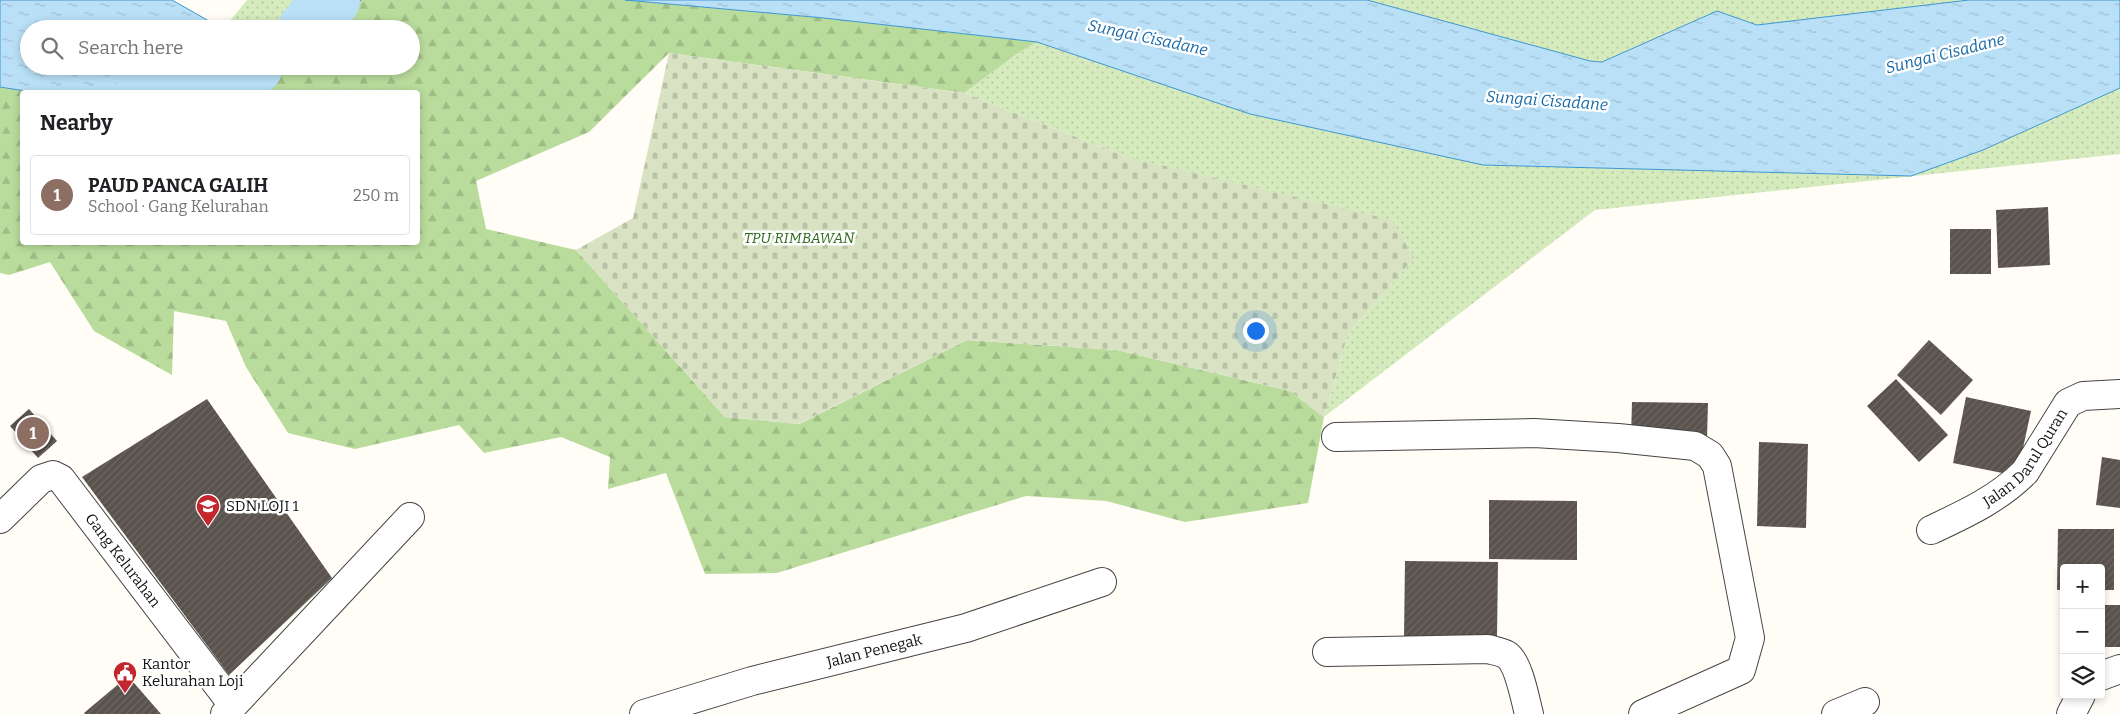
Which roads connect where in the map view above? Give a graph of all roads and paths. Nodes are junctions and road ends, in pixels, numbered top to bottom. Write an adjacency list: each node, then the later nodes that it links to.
1 (2120, 394): 5 (street, Jalan Darul Quran)
2 (1336, 437): 15 (street)
3 (410, 517): 12 (street)
4 (0, 519): 12 (street, Gang Kelurahan)
5 (1931, 530)
6 (1102, 582): 13 (street, Jalan Penegak)
7 (1326, 652): 14 (street)
8 (2120, 669): 9 (street)
9 (2105, 675)
10 (2079, 699): 17 (street)
11 (1865, 702): 16 (street)
12 (229, 709)
13 (644, 714)
14 (1529, 714)
15 (1643, 714)
16 (1836, 714)
17 (2071, 714)

